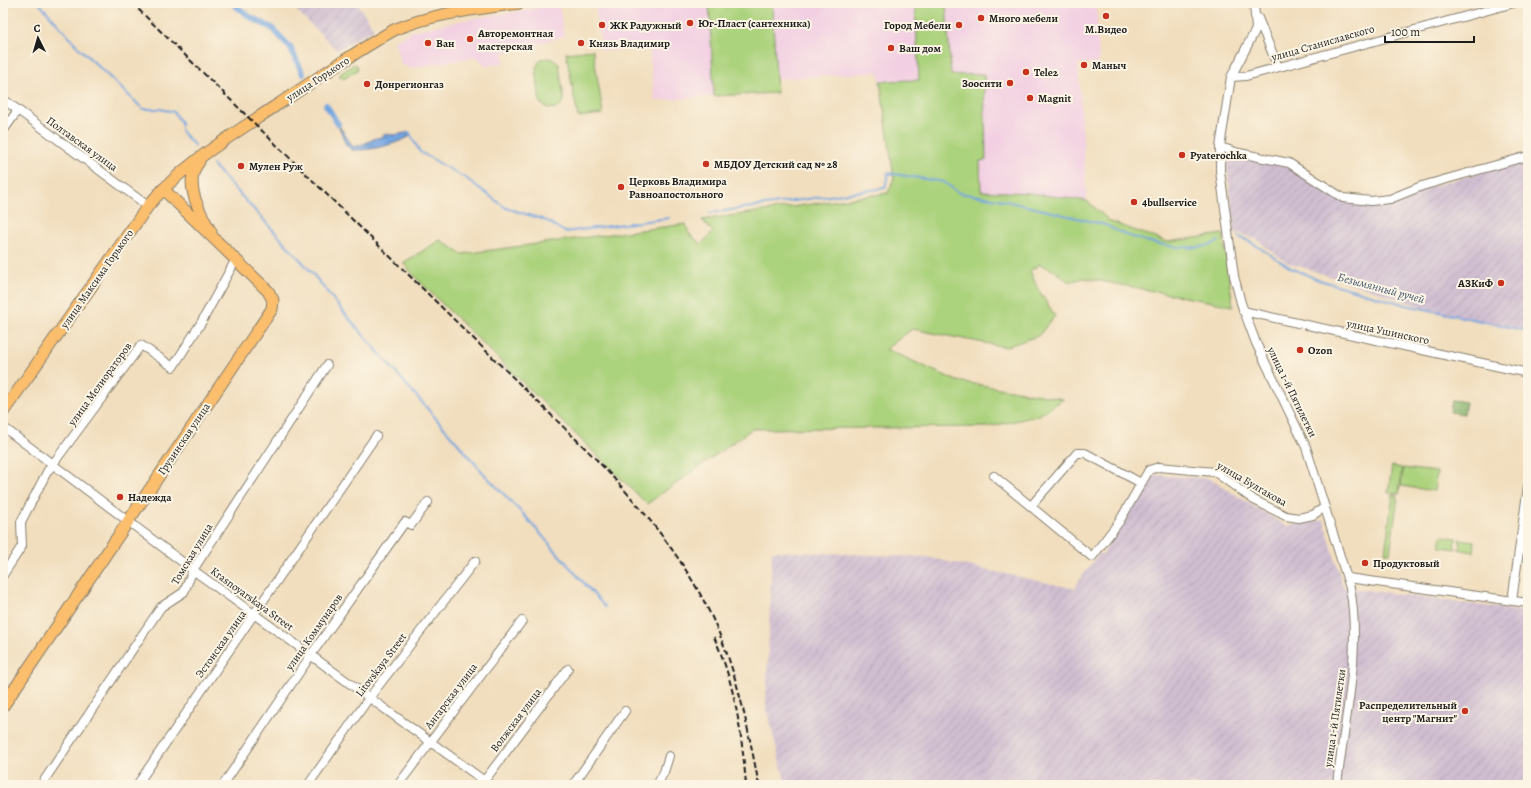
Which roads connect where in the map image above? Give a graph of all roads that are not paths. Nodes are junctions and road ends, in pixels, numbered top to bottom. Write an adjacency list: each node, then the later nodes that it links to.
1 (519, 3): 11 (main road, улица Горького)
2 (1254, 3): 4 (street, улица 1-й Пятилетки)
3 (1514, 3): 5 (street, улица Станиславского)
4 (1256, 13): 5 (street, улица 1-й Пятилетки); 6 (street, улица 1-й Пятилетки)
5 (1278, 67): 6 (street, улица Станиславского)
6 (1231, 77): 10 (street, улица 1-й Пятилетки)
7 (3, 99): 8 (street, Полтавская улица)
8 (18, 110): 9 (street); 14 (street, Полтавская улица)
9 (3, 131)
10 (1220, 147): 12 (street); 17 (street, улица 1-й Пятилетки)
11 (204, 156): 13 (main road, улица Максима Горького); 15 (main road)
12 (1528, 156)
13 (164, 189): 14 (main road, улица Максима Горького); 15 (main road, Грузинская улица)
14 (148, 206): 20 (main road, улица Максима Горького)
15 (221, 247): 16 (main road, Грузинская улица)
16 (235, 261): 23 (street, улица Мелиораторов); 30 (main road, Грузинская улица)
17 (1243, 311): 19 (street, улица Ушинского); 29 (street, улица 1-й Пятилетки)
18 (327, 365): 32 (street, Томская улица)
19 (1528, 373)
20 (3, 412)
21 (3, 427): 23 (street, Krasnoyarskaya Street)
22 (376, 436): 37 (street, Эстонская улица)
23 (54, 465): 30 (street, Krasnoyarskaya Street); 33 (street, улица Мелиораторов)
24 (994, 476): 28 (street)
25 (1141, 483): 28 (street); 28 (street, улица Булгакова); 29 (street, улица Булгакова)
26 (1528, 486): 35 (street)
27 (428, 502): 39 (street, улица Коммунаров)
28 (1031, 506)
29 (1325, 507): 34 (street, улица 1-й Пятилетки)
30 (129, 521): 32 (street, Krasnoyarskaya Street); 42 (main road, Грузинская улица)
31 (474, 561): 41 (street, Litovskaya Street)
32 (193, 570): 37 (street, Krasnoyarskaya Street); 48 (street, Томская улица)
33 (3, 575)
34 (1348, 578): 35 (street); 46 (street, улица 1-й Пятилетки)
35 (1512, 601): 36 (street)
36 (1528, 603)
37 (255, 615): 39 (street, Krasnoyarskaya Street); 49 (street, Эстонская улица)
38 (522, 621): 44 (street, Ангарская улица)
39 (310, 655): 41 (street, Krasnoyarskaya Street); 50 (street, улица Коммунаров)
40 (568, 669): 47 (street, Волжская улица)
41 (369, 698): 44 (street, Krasnoyarskaya Street); 51 (street, Litovskaya Street)
42 (3, 706)
43 (625, 711): 53 (street)
44 (430, 742): 47 (street, Krasnoyarskaya Street); 52 (street, Ангарская улица)
45 (669, 756): 54 (street)
46 (1337, 781)
47 (485, 784)
48 (41, 785)
49 (137, 785)
50 (223, 785)
51 (308, 785)
52 (398, 785)
53 (573, 785)
54 (657, 785)

